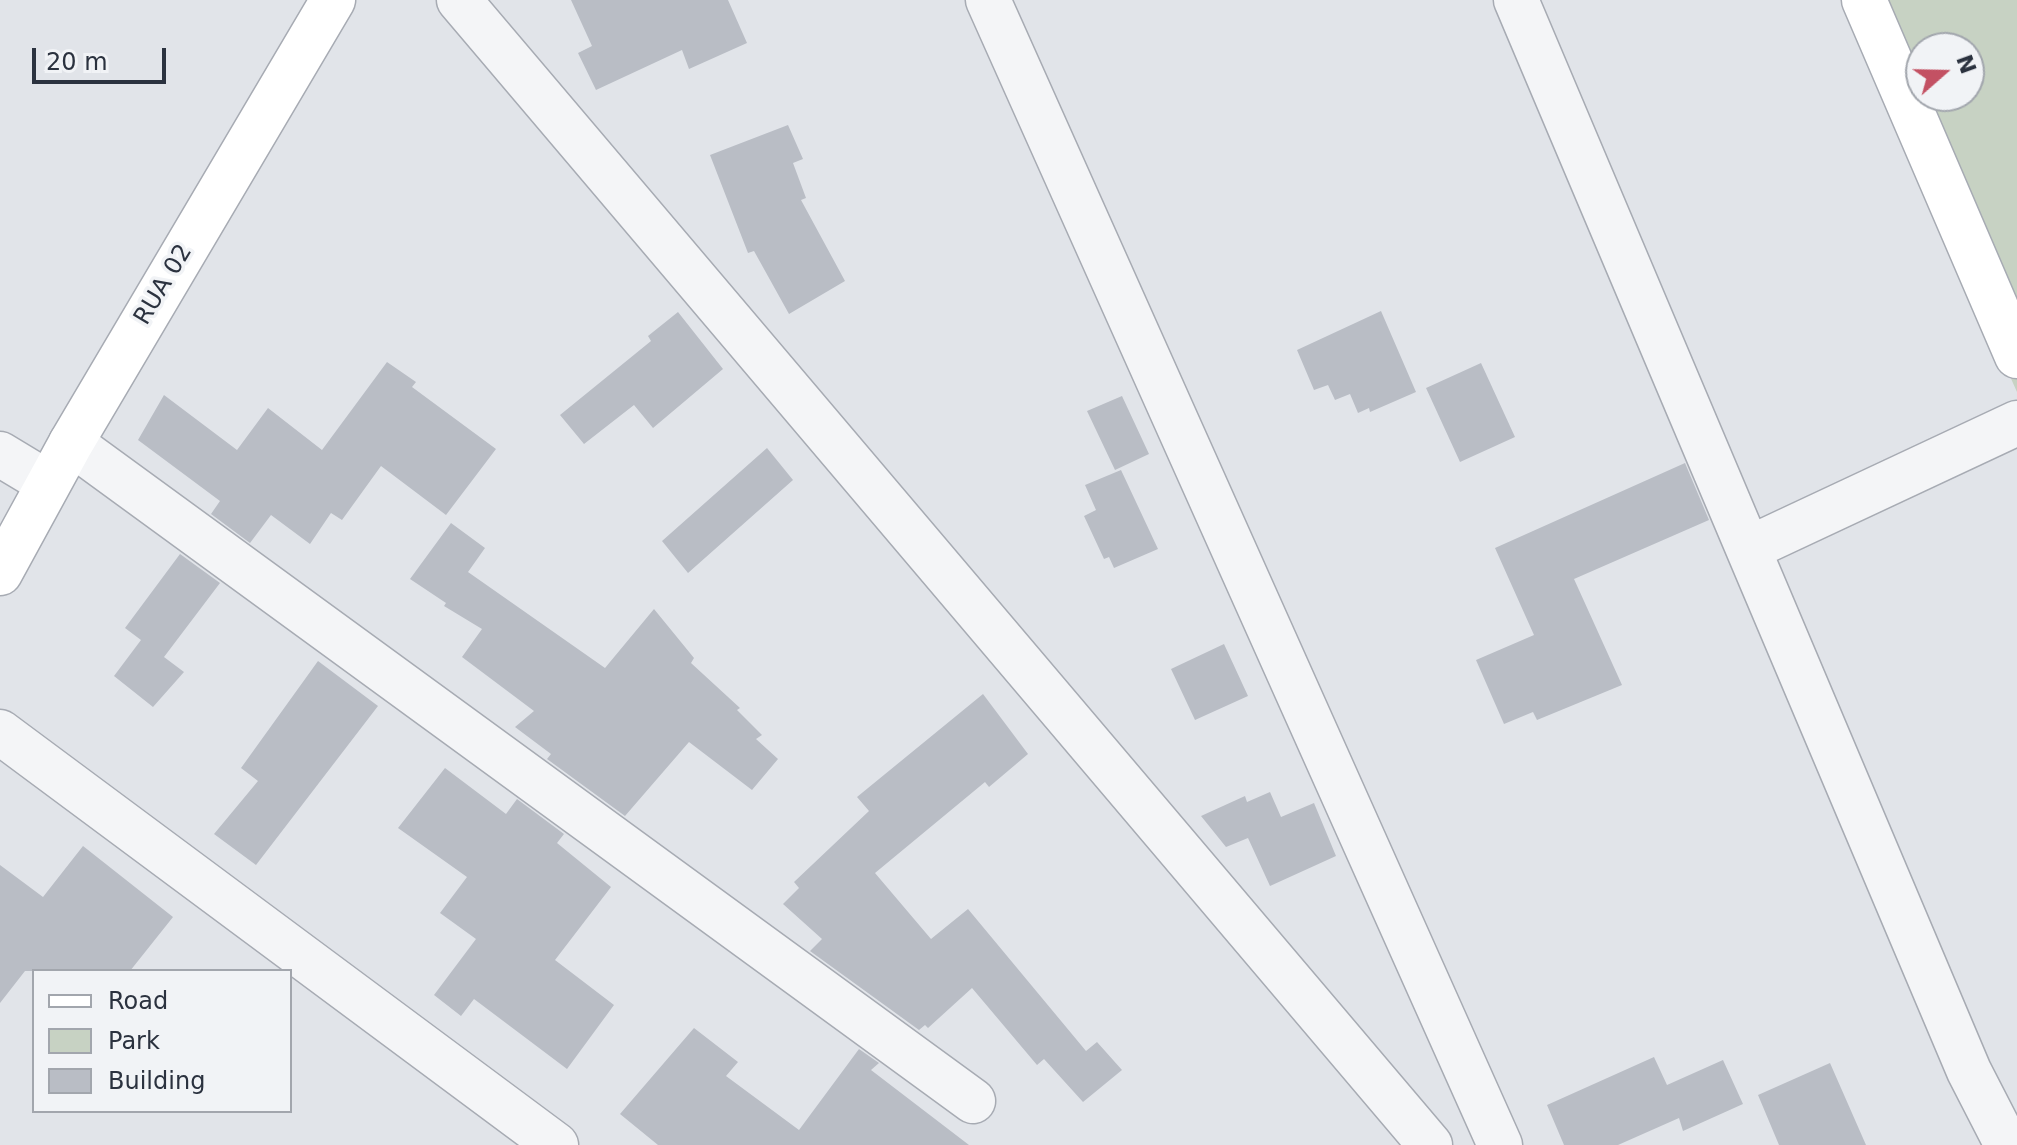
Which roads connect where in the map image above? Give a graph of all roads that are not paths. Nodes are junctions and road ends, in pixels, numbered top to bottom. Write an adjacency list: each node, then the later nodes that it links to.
1 (333, 0): 8 (street, RUA 02)
2 (459, 0): 16 (street)
3 (988, 0): 17 (street)
4 (1516, 0): 11 (street)
5 (1864, 0): 6 (street)
6 (2017, 356)
7 (2017, 423): 11 (street)
8 (71, 443): 10 (street, RUA 02); 14 (street)
9 (0, 454): 10 (street)
10 (48, 483): 12 (street, RUA 02)
11 (1750, 548): 18 (street)
12 (0, 573)
13 (0, 732): 15 (street)
14 (973, 1101)
15 (556, 1145)
16 (1430, 1145)
17 (1500, 1145)
18 (2007, 1145)

